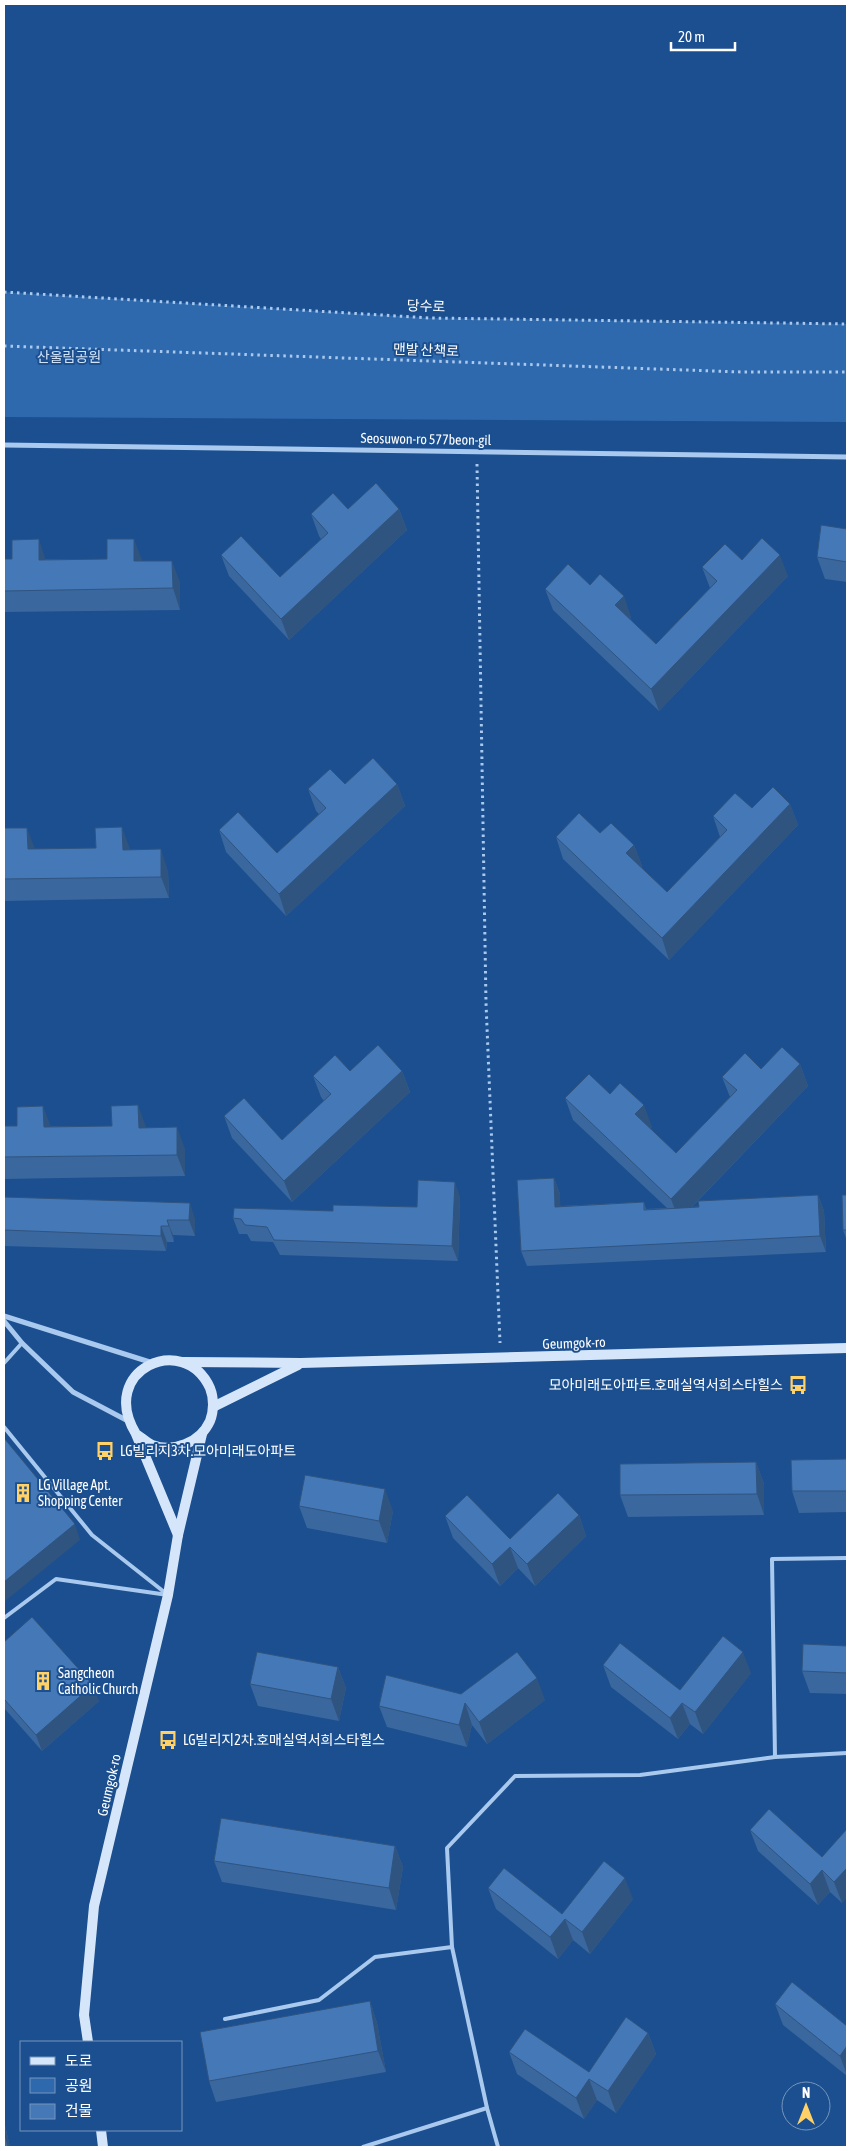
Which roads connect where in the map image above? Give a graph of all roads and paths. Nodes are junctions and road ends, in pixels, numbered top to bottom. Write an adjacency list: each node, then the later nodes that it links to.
1 (4, 292): 2 (path, 당수로)
2 (847, 324)
3 (4, 346): 4 (path, 맨발 산책로)
4 (847, 372)
5 (4, 445): 6 (street, Seosuwon-ro 577beon-gil)
6 (477, 451): 7 (street, Seosuwon-ro 577beon-gil); 12 (path)
7 (847, 457)
8 (4, 1316): 15 (street)
9 (4, 1321): 10 (street)
10 (22, 1343): 14 (lane); 18 (street)
11 (847, 1348): 12 (main road, Geumgok-ro)
12 (500, 1359): 16 (main road, Geumgok-ro)
13 (183, 1362): 15 (main road); 16 (main road, Geumgok-ro); 17 (main road)
14 (4, 1363)
15 (154, 1363): 18 (main road)
16 (301, 1363): 17 (main road, Geumgok-ro)
17 (213, 1407): 21 (main road)
18 (128, 1421): 20 (main road)
19 (4, 1427): 24 (lane)
20 (136, 1434): 21 (main road); 22 (main road)
21 (202, 1434): 22 (main road, Geumgok-ro)
22 (178, 1536): 24 (main road, Geumgok-ro)
23 (847, 1558): 27 (lane)
24 (168, 1595): 25 (lane); 30 (main road, Geumgok-ro)
25 (4, 1618)
26 (847, 1753): 27 (lane)
27 (775, 1757): 28 (lane)
28 (452, 1947): 29 (lane); 31 (lane)
29 (225, 2019)
30 (88, 2041)
31 (488, 2108): 34 (lane); 35 (lane)
32 (101, 2131): 33 (main road)
33 (103, 2147)
34 (363, 2147)
35 (498, 2147)

